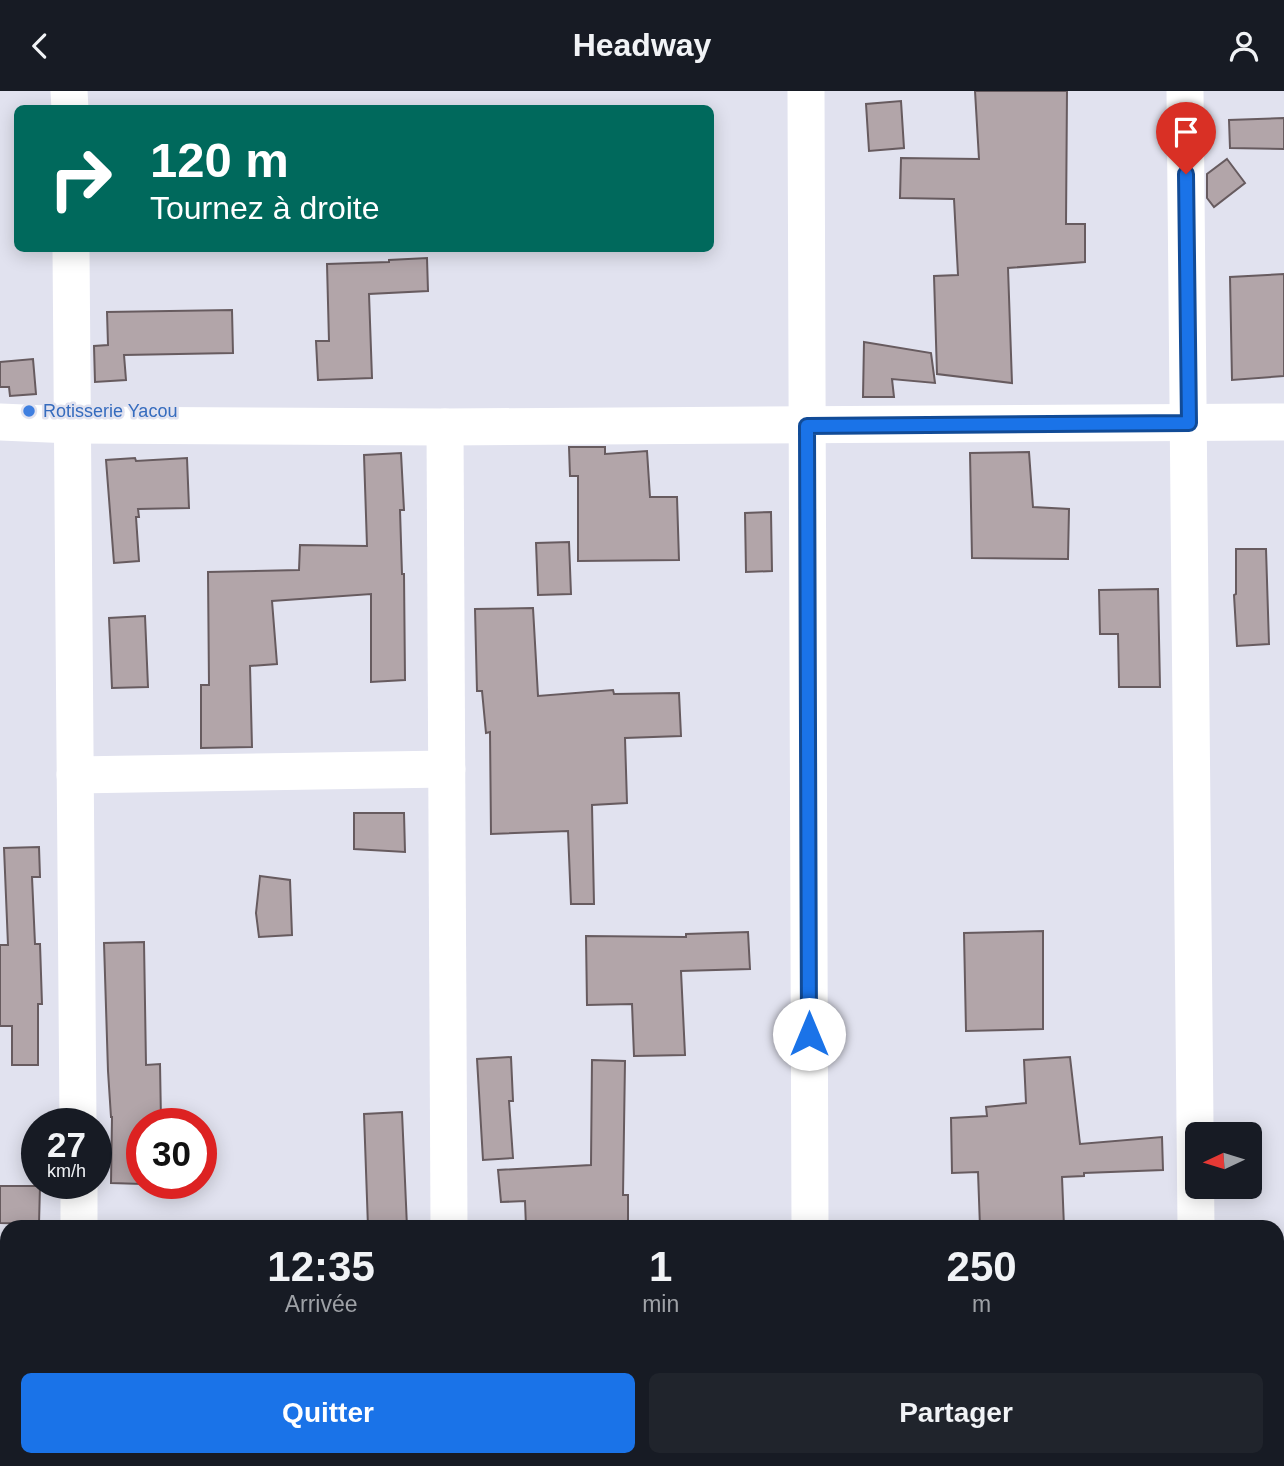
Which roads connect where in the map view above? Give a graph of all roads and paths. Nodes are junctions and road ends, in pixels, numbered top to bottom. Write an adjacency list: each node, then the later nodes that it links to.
1 (806, 91): 9 (street)
2 (1185, 91): 6 (street)
3 (71, 252): 7 (street)
4 (0, 422): 7 (street)
5 (1284, 422): 6 (street)
6 (1189, 423): 9 (street); 17 (street)
7 (72, 425): 8 (street); 11 (street)
8 (445, 426): 9 (street); 10 (street)
9 (807, 426): 16 (street)
10 (447, 769): 11 (street); 15 (street)
11 (75, 775): 12 (street)
12 (78, 1108)
13 (79, 1199): 14 (street)
14 (79, 1220)
15 (449, 1220)
16 (810, 1220)
17 (1196, 1220)

